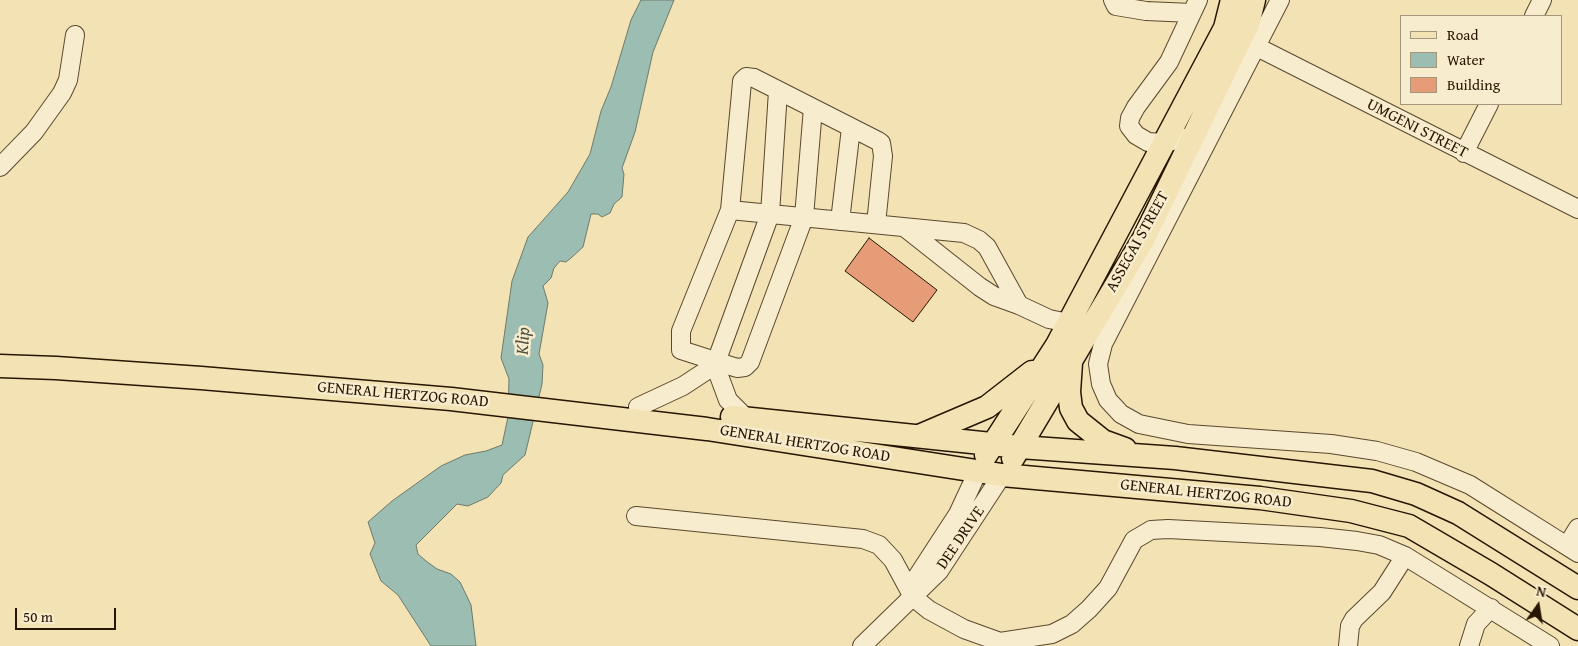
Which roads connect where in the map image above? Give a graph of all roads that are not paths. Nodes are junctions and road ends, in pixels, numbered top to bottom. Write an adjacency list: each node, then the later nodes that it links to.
1 (1113, 0): 6 (street)
2 (1232, 0): 15 (main road, ASSEGAI STREET)
3 (1254, 0): 14 (main road, ASSEGAI STREET)
4 (1280, 0): 9 (street)
5 (1542, 0): 7 (street)
6 (1195, 6): 15 (street)
7 (1534, 15)
8 (75, 35): 17 (street)
9 (1257, 47): 16 (street, UMGENI STREET); 44 (street)
10 (778, 91): 12 (street); 19 (street); 20 (street)
11 (1488, 105): 16 (street)
12 (813, 108): 13 (street); 21 (street)
13 (851, 128): 22 (street); 23 (street)
14 (1193, 136): 15 (street); 27 (main road, ASSEGAI STREET)
15 (1164, 143): 26 (main road, ASSEGAI STREET)
16 (1464, 153): 18 (street, UMGENI STREET)
17 (0, 167)
18 (1578, 209)
19 (730, 210): 20 (street); 30 (street)
20 (770, 214): 21 (street); 30 (street)
21 (804, 217): 22 (street); 30 (street)
22 (840, 221): 23 (street)
23 (876, 224): 24 (street)
24 (903, 227): 25 (street); 25 (street)
25 (1019, 305): 26 (street)
26 (1068, 324): 27 (street); 29 (main road, ASSEGAI STREET)
27 (1091, 325): 29 (main road, ASSEGAI STREET)
28 (0, 352): 32 (main road, GENERAL HERTZOG ROAD)
29 (1060, 358): 36 (main road); 37 (main road, ASSEGAI STREET); 38 (main road, ASSEGAI STREET); 39 (main road)
30 (715, 363): 33 (street); 35 (street)
31 (0, 366): 32 (main road, GENERAL HERTZOG ROAD)
32 (452, 392): 34 (main road, GENERAL HERTZOG ROAD)
33 (638, 406): 34 (main road, GENERAL HERTZOG ROAD); 35 (main road, GENERAL HERTZOG ROAD)
34 (580, 407): 40 (main road, GENERAL HERTZOG ROAD)
35 (747, 419): 36 (main road, GENERAL HERTZOG ROAD)
36 (916, 437): 37 (main road, GENERAL HERTZOG ROAD)
37 (992, 444): 38 (main road, GENERAL HERTZOG ROAD); 40 (main road, ASSEGAI STREET)
38 (1020, 447): 39 (main road, GENERAL HERTZOG ROAD); 41 (main road, ASSEGAI STREET)
39 (1155, 457): 46 (main road, GENERAL HERTZOG ROAD)
40 (978, 471): 41 (main road, GENERAL HERTZOG ROAD); 47 (street, DEE DRIVE)
41 (1002, 475): 47 (street, DEE DRIVE); 49 (main road, GENERAL HERTZOG ROAD)
42 (636, 516): 47 (street)
43 (1578, 528): 44 (street)
44 (1573, 550)
45 (1405, 556): 48 (street, GENERAL HERTZOG ROAD); 50 (street, GENERAL HERTZOG ROAD); 52 (street)
46 (1578, 588)
47 (913, 597): 50 (street); 51 (street, DEE DRIVE)
48 (1491, 608): 53 (street); 54 (street, GENERAL HERTZOG ROAD)
49 (1578, 630)
50 (1000, 644)
51 (862, 646)
52 (1348, 646)
53 (1469, 646)
54 (1550, 646)

